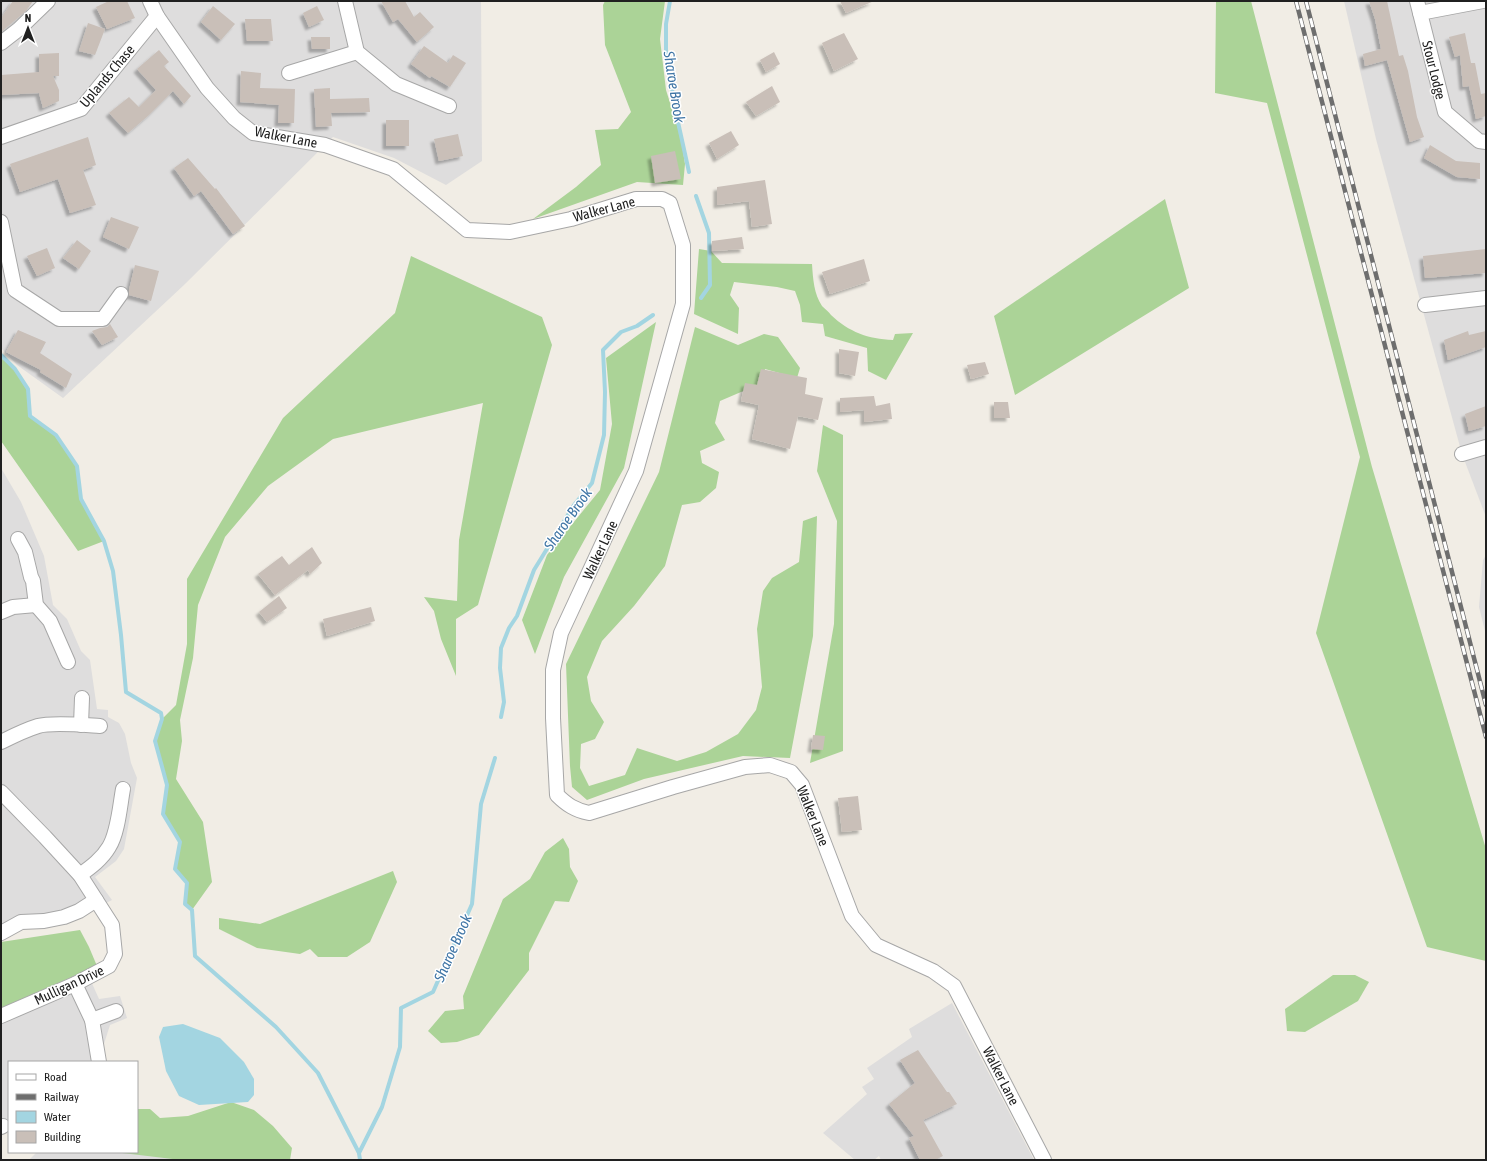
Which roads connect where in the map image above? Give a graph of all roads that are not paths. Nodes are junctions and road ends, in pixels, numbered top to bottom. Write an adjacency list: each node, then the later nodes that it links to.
1 (48, 1): 7 (street)
2 (150, 1): 6 (street, Walker Lane)
3 (344, 1): 8 (street)
4 (1483, 1): 5 (street)
5 (1418, 7): 12 (street, Stour Lodge)
6 (157, 16): 11 (street, Uplands Chase); 37 (street, Walker Lane)
7 (1, 43)
8 (357, 52): 9 (street); 10 (street)
9 (289, 73)
10 (449, 106)
11 (1, 137)
12 (1486, 142)
13 (1, 222): 14 (street)
14 (121, 294)
15 (1486, 298): 16 (street)
16 (1425, 305)
17 (1486, 447): 18 (street)
18 (1462, 454)
19 (18, 539): 20 (street)
20 (36, 605): 21 (street); 22 (street)
21 (1, 612)
22 (68, 662)
23 (82, 698): 24 (street)
24 (81, 725): 25 (street); 26 (street)
25 (100, 726)
26 (1, 742)
27 (123, 789): 29 (street)
28 (1, 792): 29 (street, Mulligan Drive)
29 (80, 875): 30 (street, Mulligan Drive)
30 (96, 900): 31 (street); 32 (street, Mulligan Drive)
31 (1, 933)
32 (75, 984): 34 (street, Mulligan Drive); 35 (street)
33 (116, 1011): 35 (street)
34 (1, 1016)
35 (92, 1020): 36 (street)
36 (99, 1061)
37 (1044, 1160)

